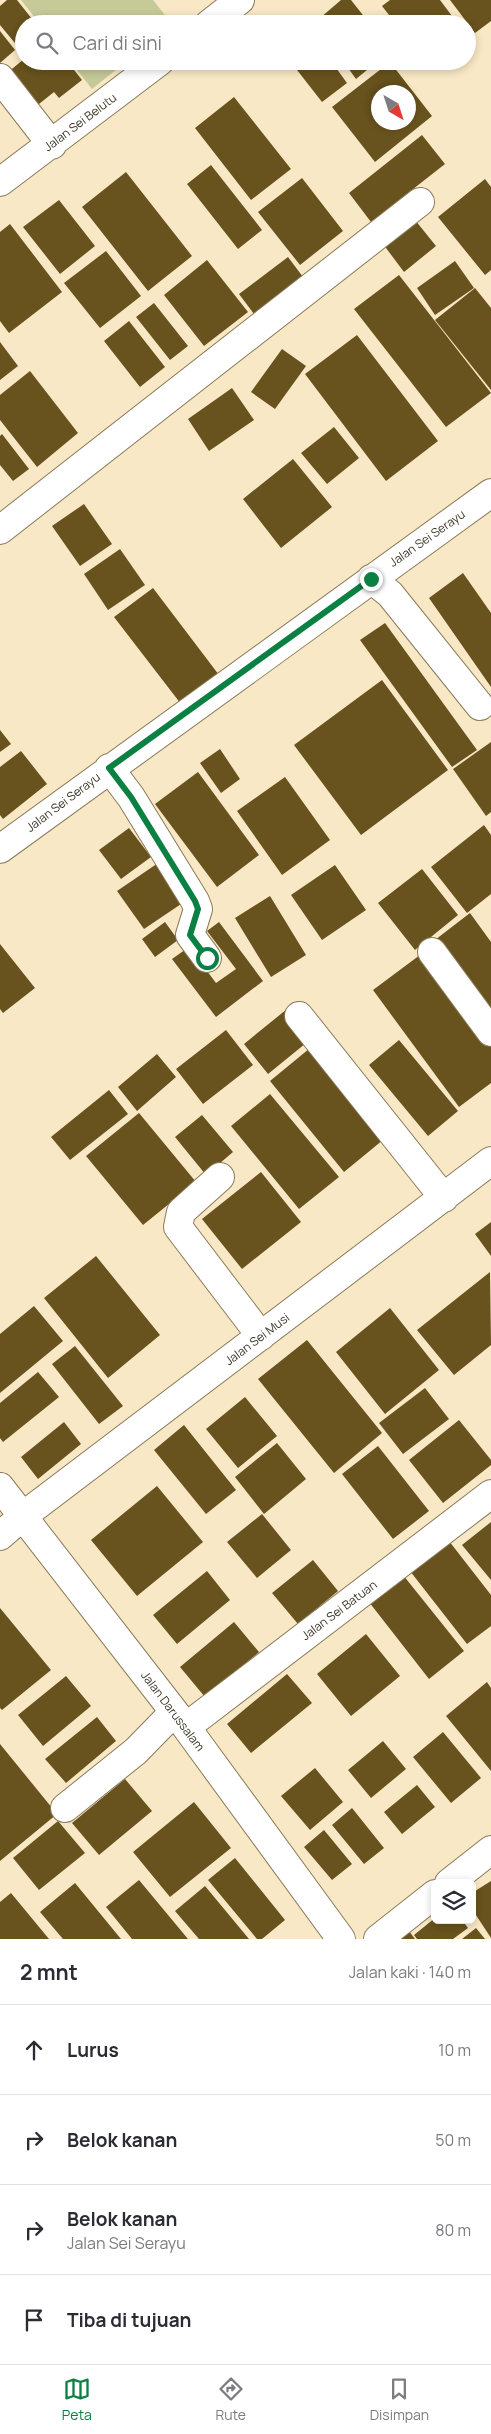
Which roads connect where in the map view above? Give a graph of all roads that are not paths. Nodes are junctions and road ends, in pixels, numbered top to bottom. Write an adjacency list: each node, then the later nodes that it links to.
1 (240, 0): 2 (street)
2 (221, 15)
3 (148, 70): 5 (street, Jalan Sei Belutu)
4 (0, 78): 5 (street)
5 (52, 144): 6 (street, Jalan Sei Belutu)
6 (0, 182)
7 (420, 202): 9 (street)
8 (491, 493): 10 (street, Jalan Sei Serayu)
9 (0, 530)
10 (371, 579): 11 (street); 12 (street, Jalan Sei Serayu)
11 (480, 706)
12 (109, 768): 13 (street, Jalan Sei Serayu); 15 (street)
13 (0, 849)
14 (432, 952): 17 (street)
15 (207, 958)
16 (299, 1016): 20 (street)
17 (491, 1032)
18 (491, 1161): 20 (street, Jalan Sei Musi)
19 (220, 1177): 21 (street)
20 (444, 1198): 21 (street, Jalan Sei Musi)
21 (261, 1336): 24 (street, Jalan Sei Musi)
22 (0, 1487): 24 (street, Jalan Darussalam)
23 (491, 1494): 26 (street, Jalan Sei Batuan)
24 (22, 1516): 25 (street, Jalan Sei Musi); 26 (street, Jalan Darussalam)
25 (0, 1536)
26 (180, 1719): 27 (street, Jalan Sei Batuan); 31 (street, Jalan Darussalam)
27 (65, 1808)
28 (491, 1850): 29 (street)
29 (454, 1879)
30 (431, 1897): 32 (street)
31 (340, 1939)
32 (378, 1939)

